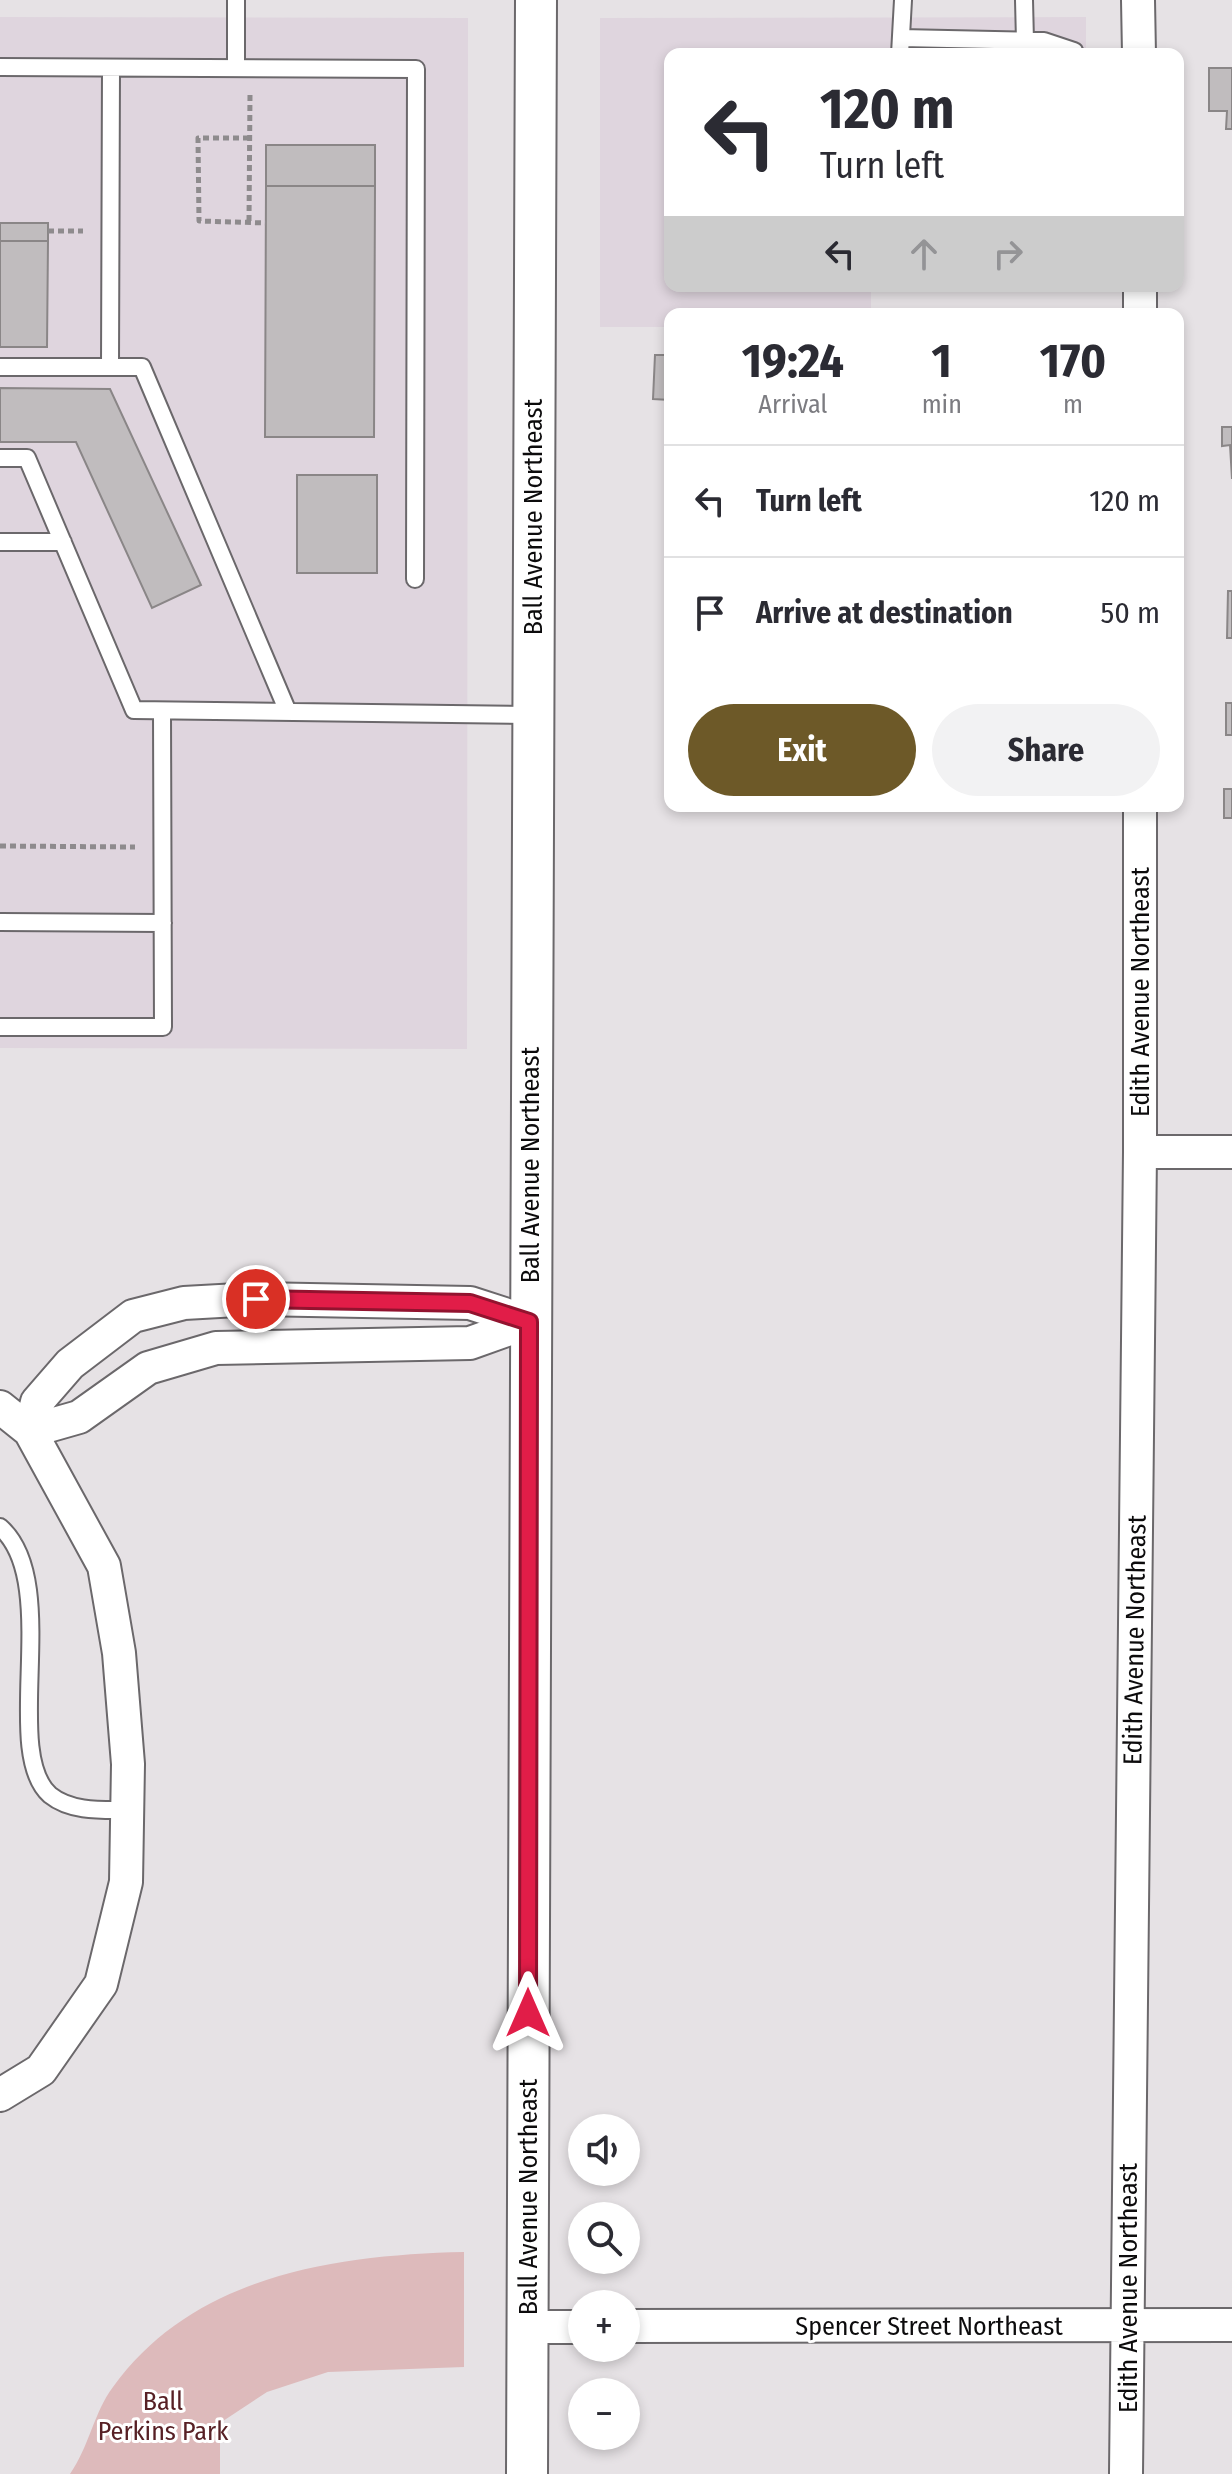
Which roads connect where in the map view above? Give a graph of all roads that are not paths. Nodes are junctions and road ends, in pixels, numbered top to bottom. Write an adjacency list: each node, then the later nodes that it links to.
1 (236, 0): 12 (lane)
2 (536, 0): 21 (street, Ball Avenue Northeast)
3 (903, 0): 7 (lane)
4 (1024, 0): 6 (lane)
5 (1138, 0): 9 (street)
6 (1025, 41): 7 (lane); 8 (lane)
7 (901, 46)
8 (1065, 48)
9 (1139, 48)
10 (0, 67): 11 (lane)
11 (111, 68): 12 (lane); 14 (lane)
12 (243, 68): 18 (lane)
13 (0, 367): 14 (lane)
14 (110, 367): 20 (lane)
15 (0, 458): 17 (lane)
16 (0, 542): 17 (lane)
17 (63, 542): 19 (lane)
18 (415, 579)
19 (162, 711): 20 (lane); 24 (lane)
20 (288, 712): 21 (lane)
21 (532, 715): 28 (street, Ball Avenue Northeast)
22 (1140, 812): 26 (street, Edith Avenue Northeast)
23 (0, 922): 24 (lane)
24 (163, 923): 25 (lane)
25 (0, 1027)
26 (1140, 1152): 27 (street); 33 (street, Edith Avenue Northeast)
27 (1232, 1152)
28 (529, 1322): 29 (street); 29 (street); 36 (street, Ball Avenue Northeast)
29 (10, 1420): 31 (street)
30 (0, 1527): 31 (lane)
31 (127, 1810): 32 (street)
32 (0, 2095)
33 (1127, 2325): 34 (street, Spencer Street Northeast); 35 (street, Spencer Street Northeast); 39 (street, Edith Avenue Northeast)
34 (1232, 2325)
35 (640, 2326)
36 (528, 2327): 37 (street); 38 (street, Ball Avenue Northeast)
37 (568, 2327)
38 (527, 2474)
39 (1126, 2474)

